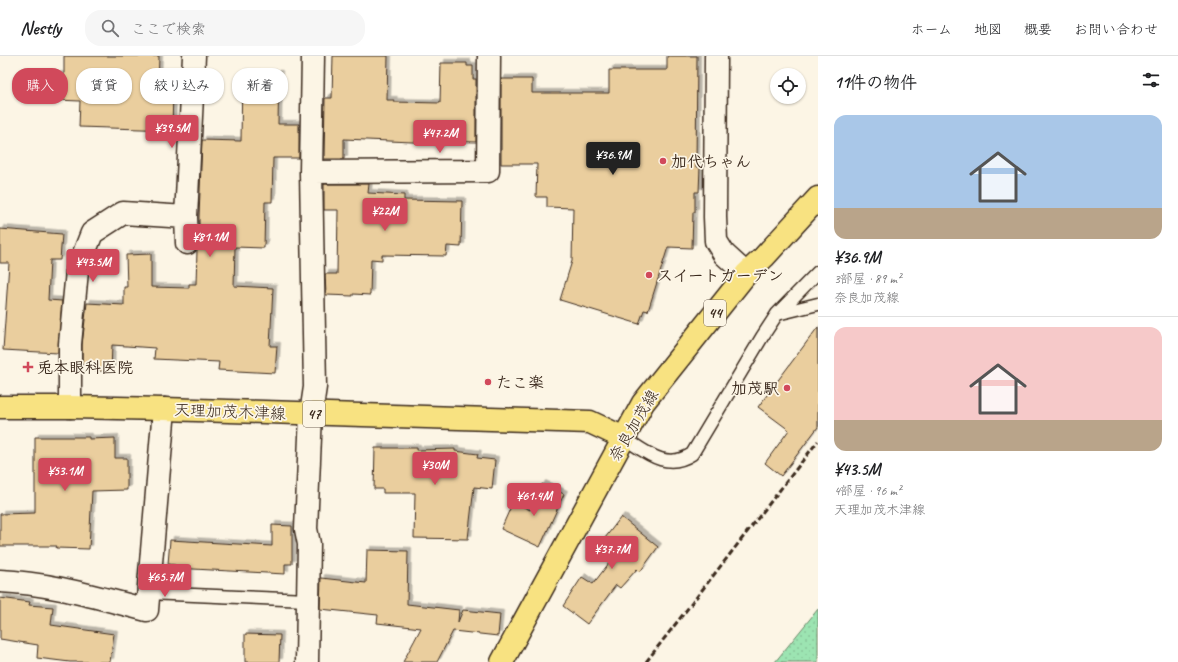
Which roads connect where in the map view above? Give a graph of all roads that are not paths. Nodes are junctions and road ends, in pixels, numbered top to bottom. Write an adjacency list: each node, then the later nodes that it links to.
1 (194, 56): 7 (street)
2 (313, 56): 5 (street)
3 (489, 56): 5 (street)
4 (716, 56): 10 (street)
5 (311, 172): 16 (street)
6 (818, 198): 10 (main road, 奈良加茂線 / 44)
7 (186, 217): 8 (street); 13 (street)
8 (187, 243)
9 (818, 272): 12 (lane)
10 (746, 274): 17 (main road, 奈良加茂線 / 44)
11 (818, 304): 12 (lane)
12 (777, 314): 17 (lane)
13 (70, 407): 14 (main road, 天理加茂木津線 / 47); 15 (main road, 天理加茂木津線 / 47)
14 (0, 408)
15 (164, 409): 16 (main road, 天理加茂木津線 / 47); 19 (street)
16 (311, 414): 17 (main road, 天理加茂木津線 / 47); 20 (street)
17 (624, 438): 22 (main road, 奈良加茂線 / 44)
18 (0, 581): 19 (street)
19 (149, 593): 20 (lane)
20 (307, 600): 21 (street)
21 (307, 662)
22 (502, 662)

